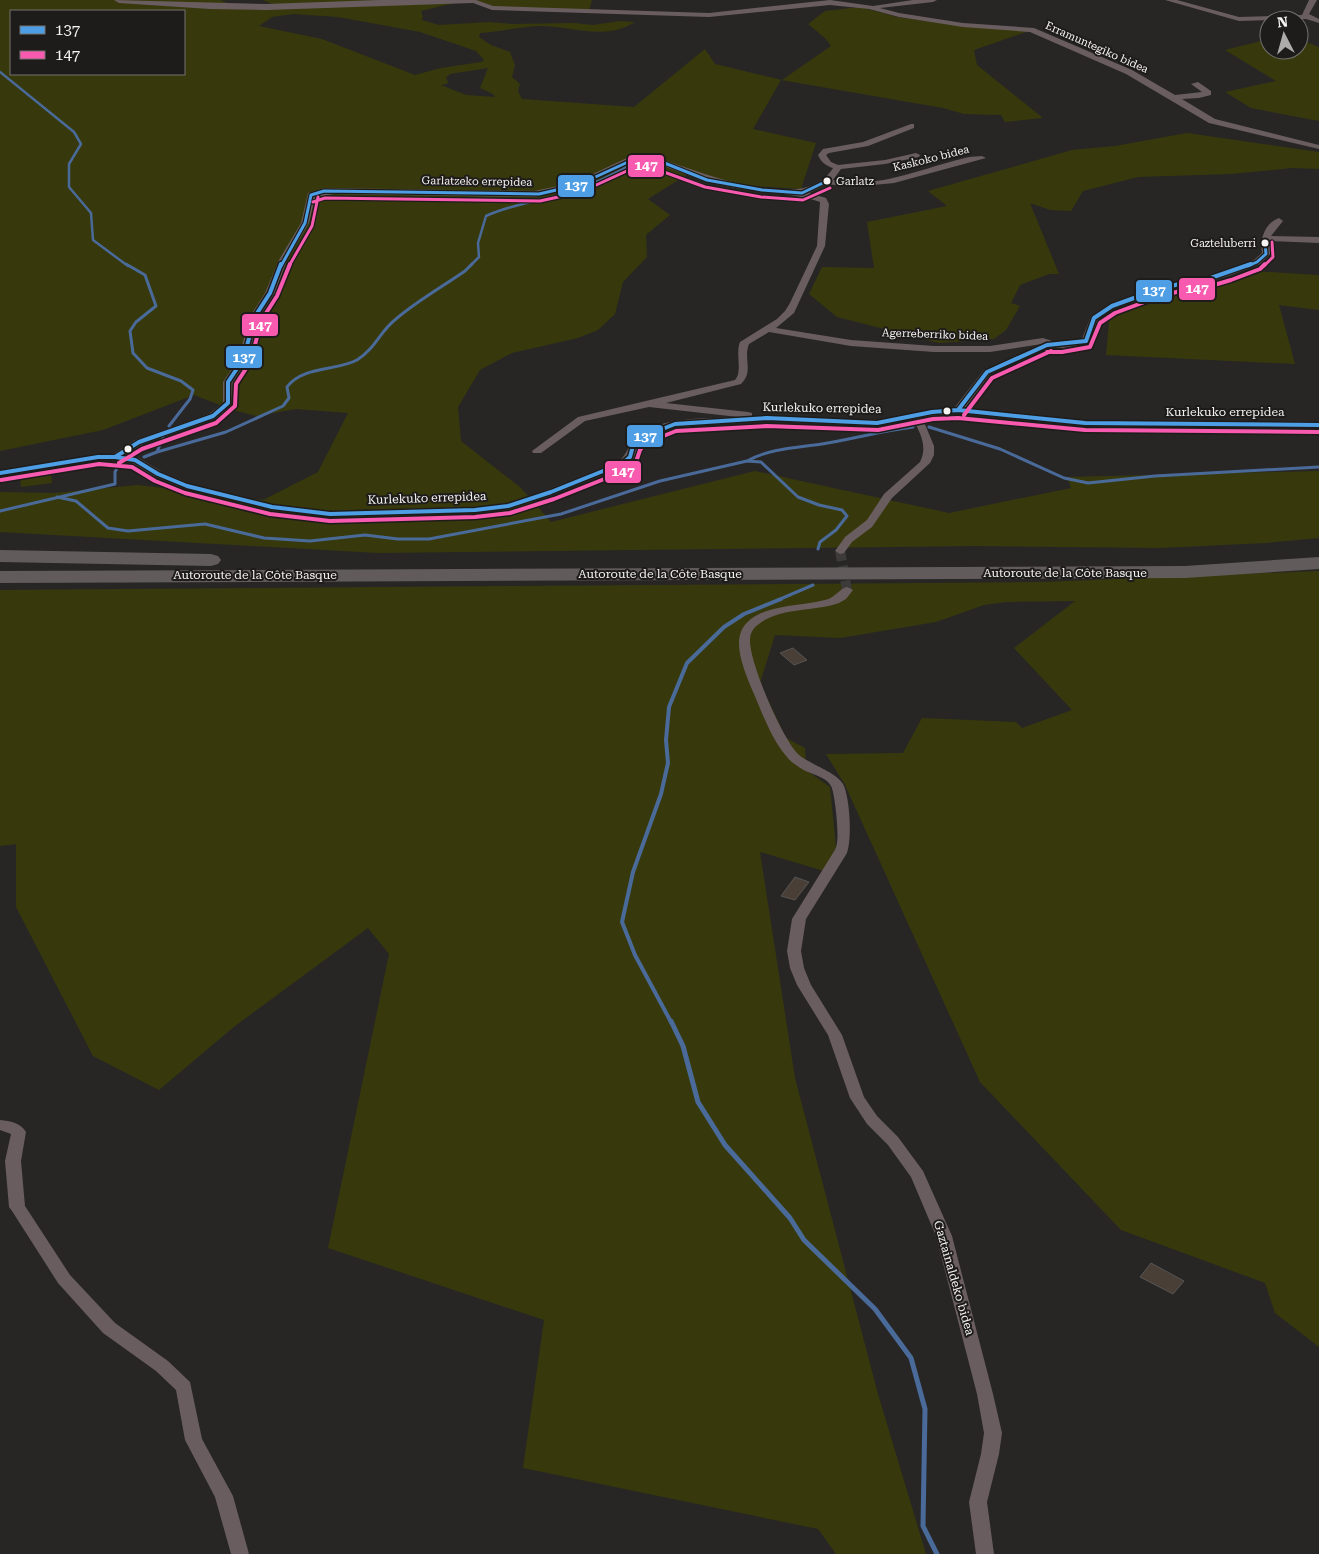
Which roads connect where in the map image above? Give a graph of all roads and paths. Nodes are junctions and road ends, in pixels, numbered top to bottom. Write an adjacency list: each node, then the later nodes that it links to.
1 (119, 0): 2 (main road)
2 (471, 0): 5 (street, Erramuntegiko bidea)
3 (933, 0): 6 (street)
4 (1169, 0): 7 (street)
5 (833, 1): 6 (street, Erramuntegiko bidea)
6 (869, 7): 9 (street, Erramuntegiko bidea)
7 (1259, 19)
8 (1195, 84): 9 (street)
9 (1174, 97): 11 (street, Erramuntegiko bidea)
10 (911, 126): 14 (street)
11 (1319, 147)
12 (916, 154): 14 (street)
13 (982, 158): 15 (street, Kaskoko bidea)
14 (838, 168): 15 (street)
15 (827, 181): 16 (street)
16 (802, 193): 20 (street, Garlatzeko errepidea); 28 (street, Garlatzeko errepidea)
17 (1279, 221): 18 (street)
18 (1266, 238): 19 (street); 21 (street)
19 (1319, 240)
20 (769, 329): 21 (street, Agerreberriko bidea); 22 (street, Garlatzeko errepidea)
21 (1047, 345): 23 (street)
22 (649, 404): 25 (street); 27 (street)
23 (958, 410): 24 (street, Kurlekuko errepidea); 26 (street, Kurlekuko errepidea)
24 (916, 416): 25 (street, Kurlekuko errepidea); 31 (street)
25 (754, 420): 28 (street, Kurlekuko errepidea)
26 (1319, 425)
27 (537, 451)
28 (115, 457): 29 (street, Kurlekuko errepidea)
29 (0, 473)
30 (1319, 550): 32 (highway, Autoroute de la Côte Basque)
31 (840, 551)
32 (0, 556)
33 (1319, 562): 34 (highway, Autoroute de la Côte Basque)
34 (0, 577)
35 (848, 590): 38 (street, Gaztainaldeko bidea)
36 (0, 1125): 37 (street)
37 (240, 1554)
38 (985, 1554)

